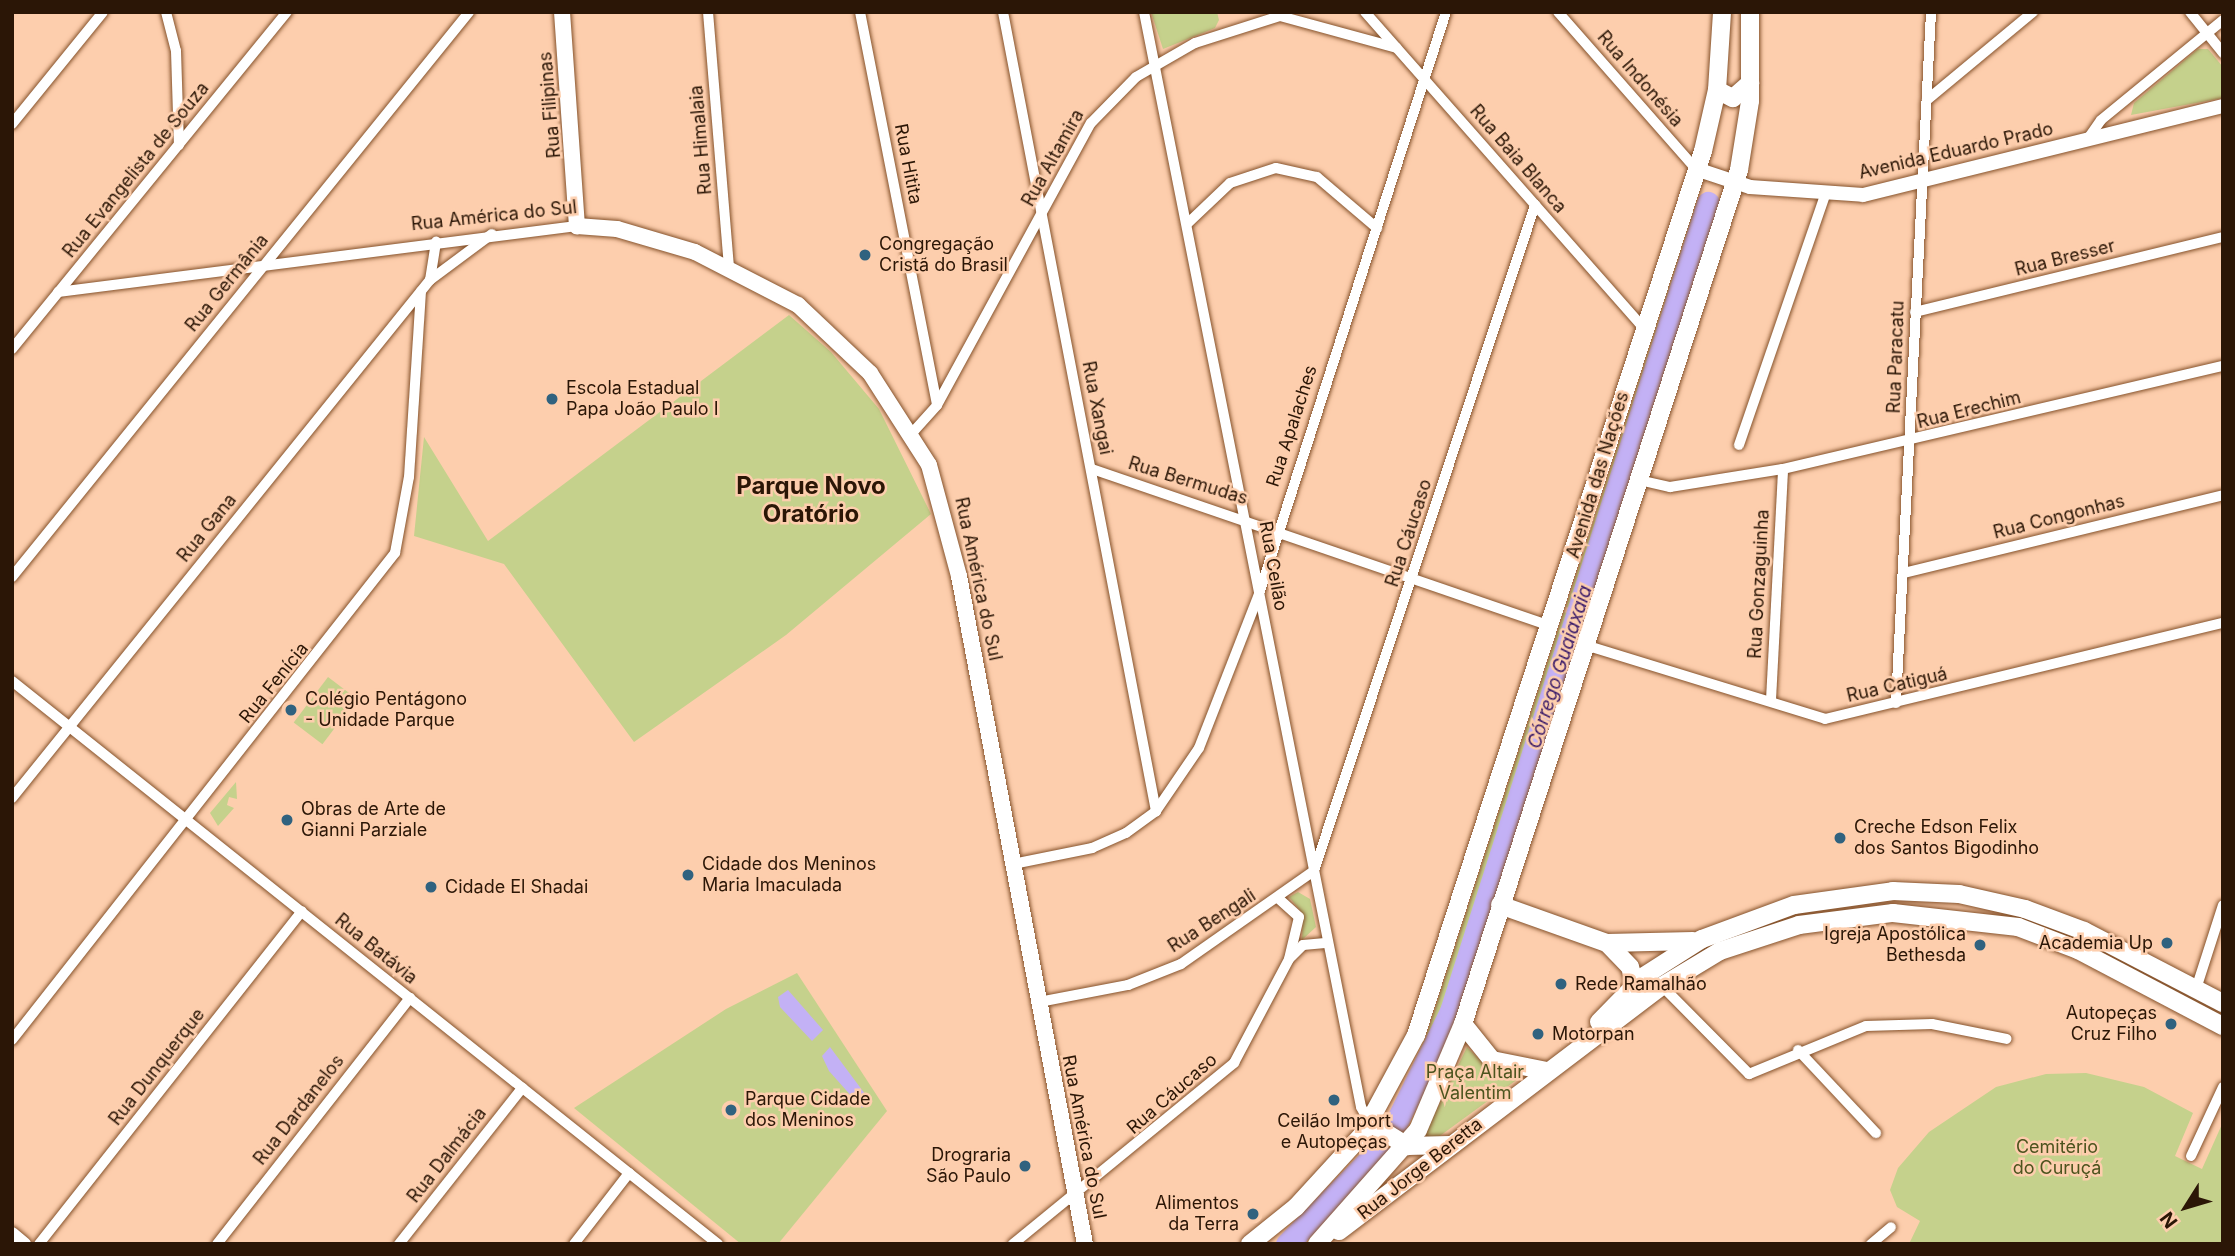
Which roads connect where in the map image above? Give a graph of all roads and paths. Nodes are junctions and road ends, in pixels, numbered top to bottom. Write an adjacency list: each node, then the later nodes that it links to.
1 (103, 12): 30 (street)
2 (166, 12): 32 (street)
3 (287, 12): 32 (street, Rua Evangelista de Souza)
4 (469, 12): 47 (street, Rua Germânia)
5 (562, 12): 37 (main road, Rua Filipinas)
6 (708, 12): 48 (street, Rua Himalaia)
7 (860, 12): 56 (street, Rua Hitita)
8 (1003, 12): 39 (street, Rua Xangai)
9 (1144, 12): 24 (street, Rua Ceilão)
10 (1265, 12): 19 (street)
11 (1365, 12): 22 (street, Rua Baia Blanca)
12 (1446, 12): 25 (street, Rua Apalaches)
13 (1558, 12): 33 (street, Rua Indonésia)
14 (1723, 12): 27 (main road, Avenida das Nações)
15 (1750, 12): 26 (main road)
16 (1931, 12): 28 (street, Rua Paracatu)
17 (2033, 12): 28 (street)
18 (2190, 12): 21 (street)
19 (1280, 16): 22 (street); 24 (street, Rua Altamira)
20 (2223, 20): 21 (street)
21 (2207, 33): 23 (street); 31 (street)
22 (1397, 48): 25 (street, Rua Baia Blanca)
23 (2223, 53)
24 (1153, 65): 39 (street, Rua Altamira); 40 (street, Rua Ceilão)
25 (1426, 80): 38 (street, Rua Baia Blanca); 43 (street, Rua Apalaches)
26 (1750, 83): 27 (main road); 35 (main road)
27 (1717, 90): 33 (main road, Avenida das Nações)
28 (1927, 100): 34 (street, Rua Paracatu)
29 (2223, 106): 31 (street, Avenida Eduardo Prado)
30 (12, 124)
31 (2087, 140): 34 (street, Avenida Eduardo Prado)
32 (179, 145): 51 (street, Rua Evangelista de Souza)
33 (1696, 169): 35 (street, Avenida Eduardo Prado); 53 (main road, Avenida das Nações)
34 (1923, 180): 36 (street, Avenida Eduardo Prado); 52 (street, Rua Paracatu)
35 (1735, 184): 36 (street, Avenida Eduardo Prado); 62 (main road)
36 (1826, 194): 59 (street)
37 (577, 195): 41 (main road, Rua Filipinas); 42 (main road)
38 (1535, 205): 53 (street, Rua Baia Blanca); 68 (street, Rua Cáucaso)
39 (1041, 216): 56 (street, Rua Altamira); 60 (street, Rua Xangai)
40 (1187, 223): 43 (street); 64 (street, Rua Ceilão)
41 (577, 226): 42 (main road, Rua América do Sul); 44 (street, Rua América do Sul)
42 (600, 226): 48 (main road, Rua América do Sul)
43 (1377, 228): 65 (street, Rua Apalaches)
44 (492, 234): 46 (street, Rua América do Sul); 49 (street, Rua Gana)
45 (2223, 237): 52 (street, Rua Bresser)
46 (436, 241): 47 (street, Rua América do Sul); 49 (street)
47 (265, 264): 51 (street, Rua América do Sul); 67 (street, Rua Germânia)
48 (729, 265): 57 (main road, Rua América do Sul)
49 (430, 280): 50 (street, Rua Gana)
50 (421, 291): 76 (street, Rua Gana); 79 (street, Rua Fenícia)
51 (58, 292): 54 (street, Rua Evangelista de Souza)
52 (1915, 312): 58 (street, Rua Paracatu)
53 (1644, 328): 71 (main road, Avenida das Nações)
54 (12, 349)
55 (2223, 366): 58 (street, Rua Erechim)
56 (937, 405): 57 (street, Rua Altamira)
57 (913, 432): 80 (main road, Rua América do Sul)
58 (1910, 443): 61 (street, Rua Erechim); 66 (street, Rua Paracatu)
59 (1739, 444)
60 (1092, 469): 64 (street, Rua Bermudas); 78 (street, Rua Xangai)
61 (1783, 469): 62 (street, Rua Erechim); 74 (street, Rua Gonzaguinha)
62 (1639, 480): 72 (main road)
63 (2223, 495): 66 (street, Rua Congonhas)
64 (1247, 518): 65 (street, Rua Bermudas); 69 (street, Rua Ceilão)
65 (1277, 528): 68 (street, Rua Bermudas); 69 (street, Rua Apalaches)
66 (1904, 573): 75 (street, Rua Paracatu)
67 (12, 577)
68 (1414, 578): 71 (street, Rua Bermudas); 81 (street, Rua Cáucaso)
69 (1259, 594): 78 (street, Rua Apalaches); 81 (street, Rua Ceilão)
70 (2223, 624): 75 (street, Rua Catiguá)
71 (1551, 626): 105 (main road, Avenida das Nações)
72 (1584, 645): 74 (street, Rua Catiguá); 83 (main road)
73 (12, 681): 76 (street, Rua Batávia)
74 (1771, 700): 75 (street, Rua Catiguá)
75 (1896, 703)
76 (70, 726): 77 (street, Rua Gana); 79 (street, Rua Batávia)
77 (12, 798)
78 (1156, 811): 80 (street, Rua Apalaches)
79 (188, 819): 85 (street, Rua Batávia); 98 (street, Rua Fenícia)
80 (1013, 864): 94 (main road, Rua América do Sul)
81 (1314, 871): 82 (street, Rua Bengali); 87 (street, Rua Ceilão)
82 (1278, 898): 89 (street, Rua Cáucaso); 94 (street, Rua Bengali)
83 (1500, 905): 88 (main road); 96 (main road)
84 (2223, 905): 92 (street)
85 (302, 911): 93 (street, Rua Batávia); 115 (street, Rua Dunquerque)
86 (1702, 939): 88 (main road); 90 (main road, Rua Jorge Beretta); 92 (main road, Rua Jorge Beretta)
87 (1328, 943): 89 (street); 105 (street, Rua Ceilão)
88 (1607, 943): 90 (main road)
89 (1289, 959): 111 (street, Rua Cáucaso)
90 (1636, 982): 100 (main road, Rua Jorge Beretta)
91 (1662, 986): 97 (main road, Rua Jorge Beretta); 100 (main road, Rua Jorge Beretta); 101 (street)
92 (2196, 989): 95 (main road, Rua Jorge Beretta)
93 (410, 998): 104 (street, Rua Batávia); 116 (street, Rua Dardanelos)
94 (1040, 1002): 111 (main road, Rua América do Sul)
95 (2223, 1003)
96 (1463, 1024): 102 (main road); 108 (main road)
97 (2223, 1026)
98 (12, 1040)
99 (2007, 1040): 101 (street)
100 (1583, 1041): 102 (main road, Rua Jorge Beretta)
101 (1798, 1050): 106 (street)
102 (1547, 1071): 107 (main road, Rua Jorge Beretta)
103 (2223, 1087): 109 (street)
104 (522, 1088): 110 (street, Rua Batávia); 117 (street, Rua Dalmácia)
105 (1370, 1123): 108 (main road); 122 (main road, Avenida das Nações)
106 (1876, 1133)
107 (1450, 1145): 108 (main road); 123 (main road, Rua Jorge Beretta)
108 (1406, 1146): 123 (main road)
109 (2191, 1156)
110 (629, 1173): 118 (street); 119 (street, Rua Batávia)
111 (1076, 1196): 120 (street, Rua Cáucaso); 121 (main road, Rua América do Sul)
112 (1891, 1227): 124 (street)
113 (12, 1234): 114 (street)
114 (24, 1244)
115 (39, 1244)
116 (216, 1244)
117 (399, 1244)
118 (575, 1244)
119 (718, 1244)
120 (1013, 1244)
121 (1084, 1244)
122 (1250, 1244)
123 (1320, 1244)
124 (1871, 1244)

